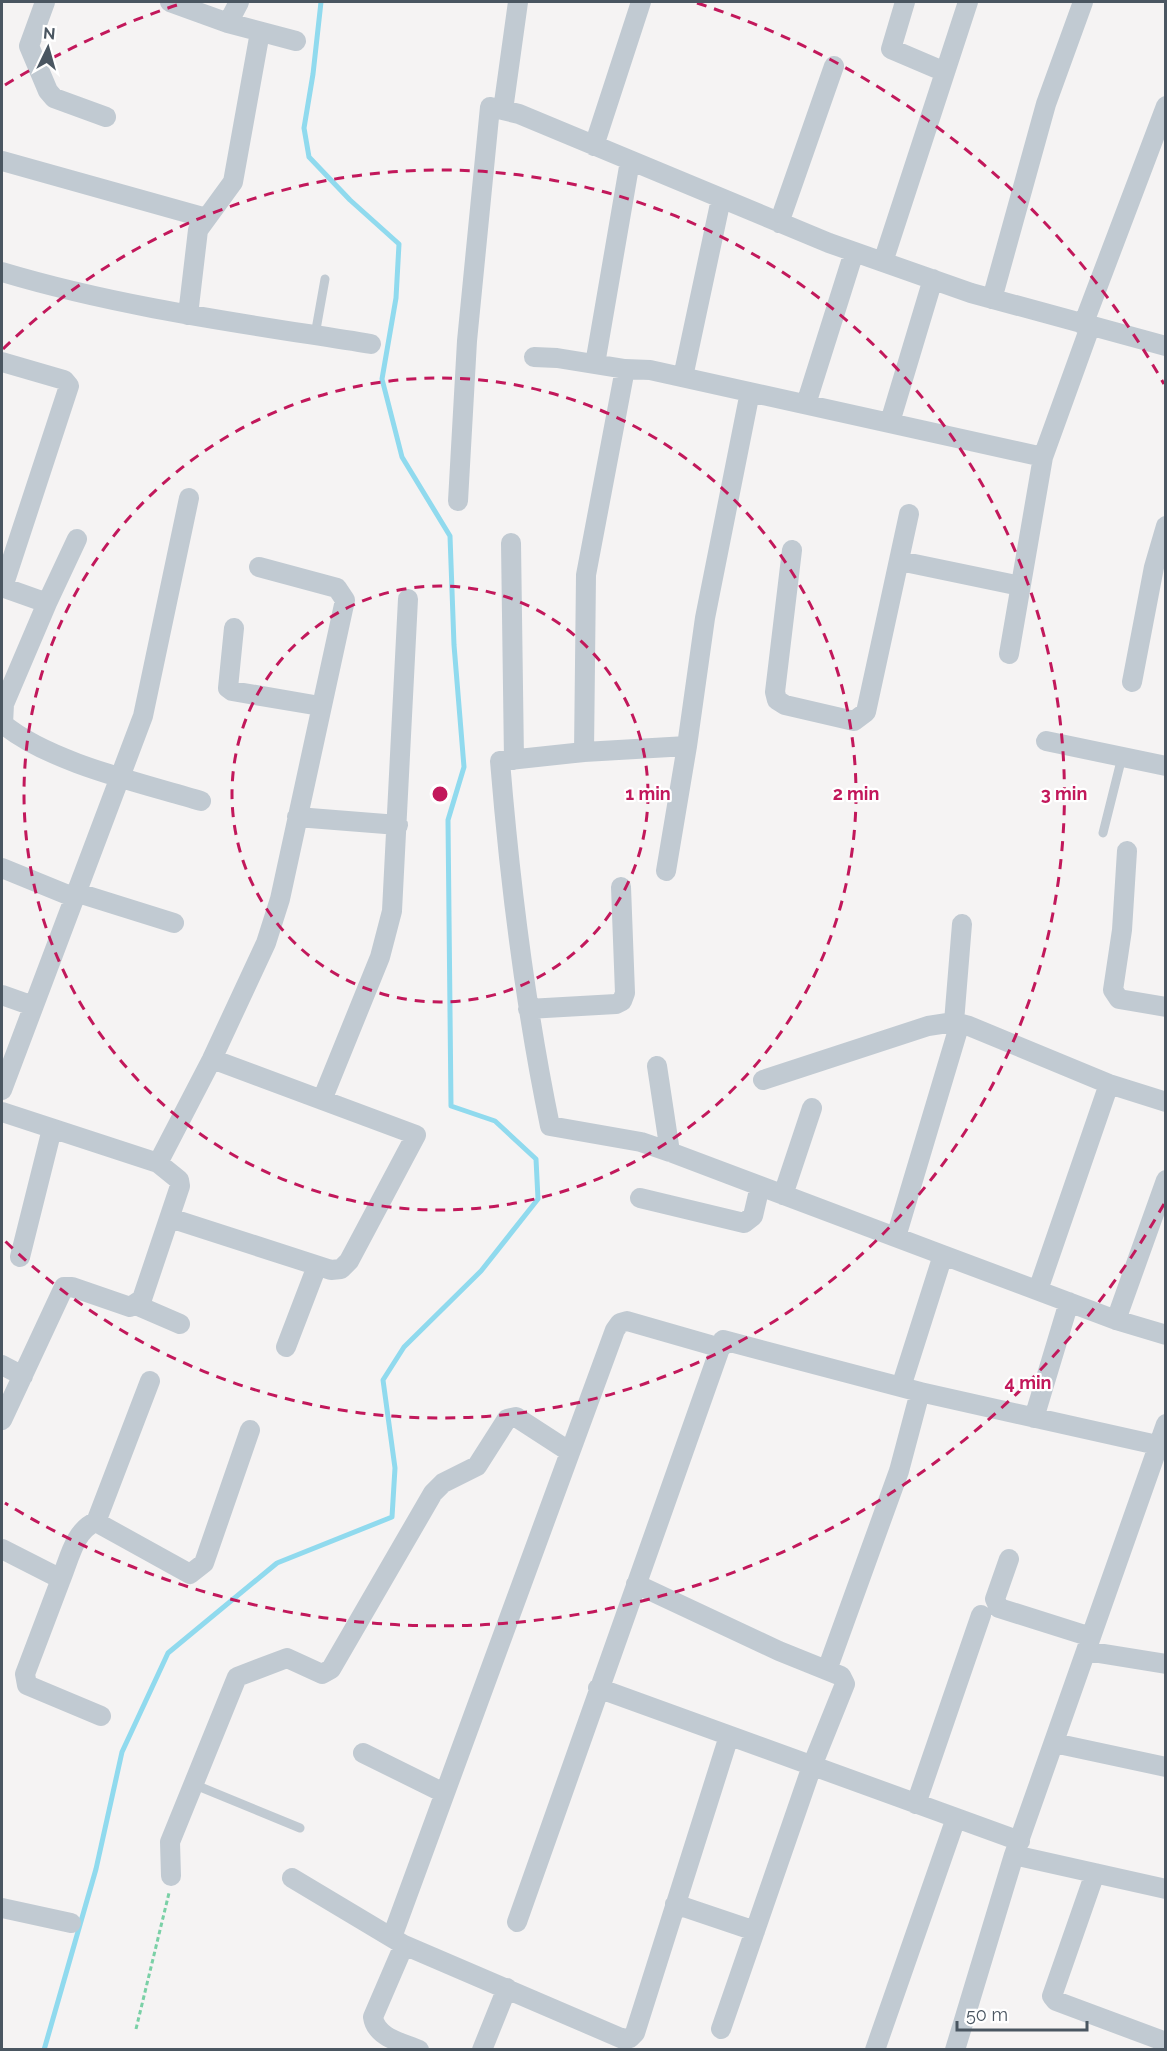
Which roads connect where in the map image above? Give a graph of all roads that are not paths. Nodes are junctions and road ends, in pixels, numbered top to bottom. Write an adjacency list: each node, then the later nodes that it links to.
1 (45, 2): 16 (street)
2 (170, 2): 9 (street)
3 (239, 2): 9 (street)
4 (518, 2): 15 (street)
5 (641, 2): 17 (street)
6 (905, 2): 13 (street)
7 (968, 2): 13 (street)
8 (1083, 2): 28 (street)
9 (228, 23): 10 (street)
10 (260, 32): 11 (street); 21 (street)
11 (296, 42)
12 (834, 66): 22 (street)
13 (945, 72): 24 (street)
14 (1166, 106): 30 (street)
15 (503, 110): 17 (street); 44 (street)
16 (106, 117)
17 (594, 146): 19 (street)
18 (2, 161): 21 (street)
19 (630, 161): 20 (street); 36 (street)
20 (721, 199): 22 (street); 38 (street)
21 (206, 218): 29 (street)
22 (779, 223): 23 (street)
23 (854, 252): 24 (street); 40 (street)
24 (883, 262): 27 (street)
25 (2, 272): 29 (street)
26 (325, 279): 31 (lane)
27 (933, 279): 28 (street); 41 (street)
28 (992, 299): 30 (street)
29 (188, 315): 31 (street)
30 (1087, 326): 33 (street); 42 (street)
31 (315, 335): 32 (street)
32 (371, 344)
33 (1166, 346)
34 (534, 357): 36 (street)
35 (2, 362): 53 (street)
36 (595, 364): 37 (street)
37 (625, 369): 38 (street); 62 (street)
38 (683, 377): 39 (street)
39 (750, 392): 40 (street); 61 (street)
40 (806, 404): 41 (street)
41 (890, 422): 42 (street)
42 (1042, 457): 52 (street)
43 (189, 498): 66 (street)
44 (458, 501)
45 (909, 514): 50 (street)
46 (1166, 526): 58 (street)
47 (77, 539): 55 (street)
48 (511, 543): 64 (street)
49 (792, 550): 50 (street)
50 (900, 561): 52 (street)
51 (259, 567): 59 (street)
52 (1020, 586): 57 (street)
53 (2, 587): 55 (street)
54 (408, 599): 69 (street)
55 (47, 603): 66 (street)
56 (234, 628): 59 (street)
57 (1009, 654)
58 (1132, 682)
59 (320, 706): 68 (street)
60 (1046, 741): 63 (street)
61 (687, 746): 62 (street); 73 (street)
62 (584, 752): 64 (street)
63 (1122, 757): 65 (street); 70 (lane)
64 (514, 760): 81 (street)
65 (1166, 766)
66 (120, 776): 67 (street); 75 (street)
67 (201, 801)
68 (297, 817): 69 (street); 83 (street)
69 (398, 825): 88 (street)
70 (1103, 833)
71 (1127, 851): 80 (street)
72 (2, 868): 75 (street)
73 (666, 871)
74 (621, 887): 81 (street)
75 (74, 895): 76 (street); 79 (street)
76 (174, 923)
77 (962, 924): 82 (street)
78 (2, 995): 79 (street)
79 (33, 1006): 87 (street)
80 (1166, 1007)
81 (528, 1010): 93 (street)
82 (957, 1023): 85 (street); 86 (street); 100 (street)
83 (212, 1059): 88 (street); 94 (street)
84 (657, 1066): 93 (street)
85 (763, 1080)
86 (1109, 1084): 89 (street); 104 (street)
87 (2, 1090)
88 (322, 1100): 103 (street)
89 (1166, 1102)
90 (812, 1108): 97 (street)
91 (2, 1112): 92 (street)
92 (52, 1129): 94 (street); 102 (street)
93 (670, 1152): 96 (street)
94 (158, 1163): 99 (street)
95 (1166, 1180): 107 (street)
96 (760, 1186): 97 (street); 98 (street)
97 (783, 1195): 100 (street)
98 (640, 1198)
99 (170, 1218): 103 (street); 106 (street)
100 (896, 1237): 101 (street)
101 (943, 1255): 104 (street); 115 (street)
102 (20, 1257)
103 (317, 1266): 110 (street)
104 (1038, 1290): 105 (street)
105 (1069, 1302): 107 (street); 117 (street)
106 (136, 1305): 108 (street); 113 (street)
107 (1116, 1320): 109 (street)
108 (180, 1324)
109 (1166, 1335)
110 (286, 1347)
111 (721, 1348): 115 (street); 122 (street); 127 (street)
112 (2, 1365): 113 (street)
113 (23, 1376): 118 (street)
114 (150, 1382): 123 (street)
115 (901, 1387): 116 (street)
116 (920, 1392): 117 (street); 131 (street)
117 (1034, 1418): 121 (street)
118 (2, 1420)
119 (1166, 1424): 121 (street)
120 (250, 1430): 123 (street)
121 (1162, 1446): 129 (street)
122 (570, 1452): 139 (street); 140 (street)
123 (96, 1522): 126 (street)
124 (2, 1549): 126 (street)
125 (1010, 1559): 129 (street)
126 (61, 1578): 133 (street)
127 (636, 1584): 131 (street); 132 (street)
128 (981, 1615): 141 (street)
129 (1088, 1644): 130 (street); 135 (street)
130 (1166, 1664)
131 (827, 1670): 137 (street)
132 (598, 1688): 134 (street); 151 (street)
133 (101, 1716)
134 (729, 1736): 137 (street); 149 (street)
135 (1054, 1743): 138 (street); 144 (street)
136 (363, 1753): 140 (street)
137 (812, 1766): 141 (street); 153 (street)
138 (1166, 1767)
139 (193, 1784): 143 (lane); 146 (street)
140 (444, 1793): 154 (street)
141 (916, 1804): 142 (street)
142 (956, 1818): 144 (street); 160 (street)
143 (300, 1828)
144 (1017, 1848): 145 (street); 161 (street)
145 (1095, 1873): 148 (street); 157 (street)
146 (171, 1876)
147 (292, 1878): 154 (street)
148 (1166, 1889)
149 (675, 1904): 153 (street); 155 (street)
150 (2, 1908): 152 (street)
151 (516, 1922)
152 (71, 1923)
153 (755, 1931): 156 (street)
154 (398, 1941): 155 (street); 158 (street)
155 (507, 1988): 159 (street)
156 (721, 2029)
157 (1166, 2042)
158 (419, 2049)
159 (482, 2049)
160 (875, 2049)
161 (955, 2049)

